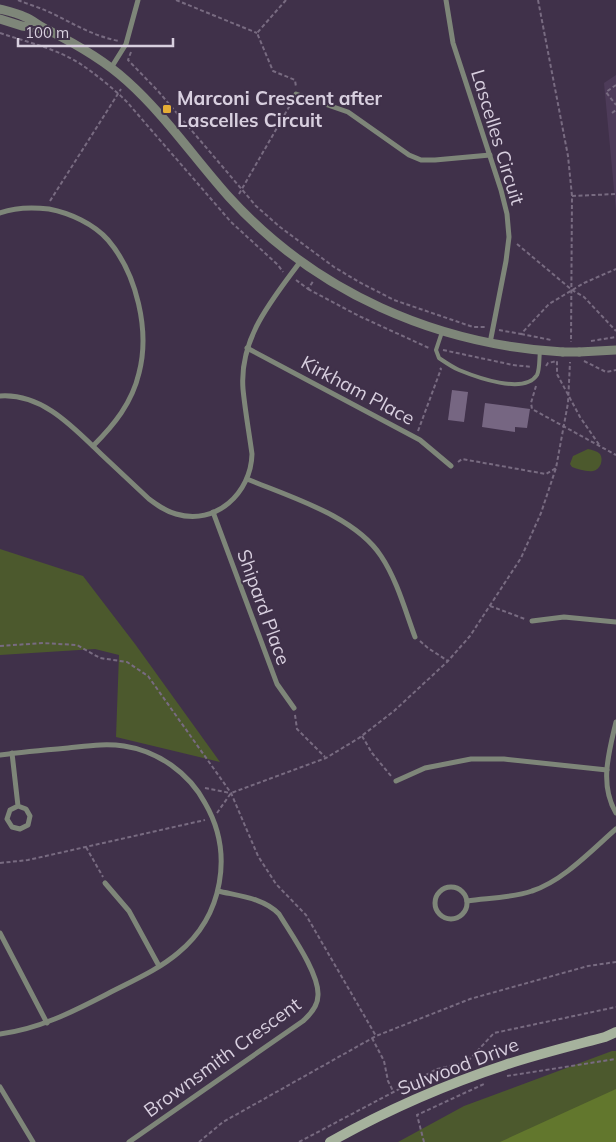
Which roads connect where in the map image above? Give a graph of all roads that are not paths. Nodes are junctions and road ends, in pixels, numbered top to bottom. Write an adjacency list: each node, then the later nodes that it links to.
1 (138, 0): 6 (street)
2 (446, 0): 8 (street, Lascelles Circuit)
3 (0, 8): 5 (street)
4 (0, 20): 5 (street)
5 (46, 29): 6 (street)
6 (111, 68): 10 (street)
7 (296, 94): 8 (street)
8 (490, 155): 12 (street, Lascelles Circuit)
9 (0, 213): 17 (street)
10 (300, 262): 11 (street); 13 (street)
11 (442, 332): 12 (street); 15 (lane)
12 (490, 344): 15 (street)
13 (247, 348): 18 (street, Kirkham Place); 19 (street)
14 (616, 350): 15 (street, bridge)
15 (540, 351)
16 (0, 396): 17 (street)
17 (93, 446): 20 (street)
18 (451, 466)
19 (247, 479): 20 (street); 23 (street)
20 (212, 512): 24 (street, Shipard Place)
21 (532, 621): 22 (street)
22 (616, 622)
23 (415, 636)
24 (294, 708)
25 (616, 722): 28 (street)
26 (12, 754): 27 (street); 30 (street); 34 (street)
27 (0, 755)
28 (607, 770): 29 (street); 31 (street)
29 (396, 781)
30 (18, 806): 30 (street)
31 (616, 813)
32 (616, 830): 35 (street)
33 (106, 883): 37 (street)
34 (218, 891): 37 (street); 45 (street, Brownsmith Crescent)
35 (467, 901): 35 (street)
36 (0, 934): 38 (street)
37 (159, 966): 38 (street)
38 (48, 1023): 40 (street)
39 (616, 1032): 41 (main road, Sulwood Drive)
40 (0, 1034)
41 (605, 1037): 42 (main road, Sulwood Drive); 46 (main road, Sulwood Drive)
42 (616, 1038)
43 (0, 1087): 44 (street)
44 (33, 1142)
45 (129, 1142)
46 (330, 1142)

